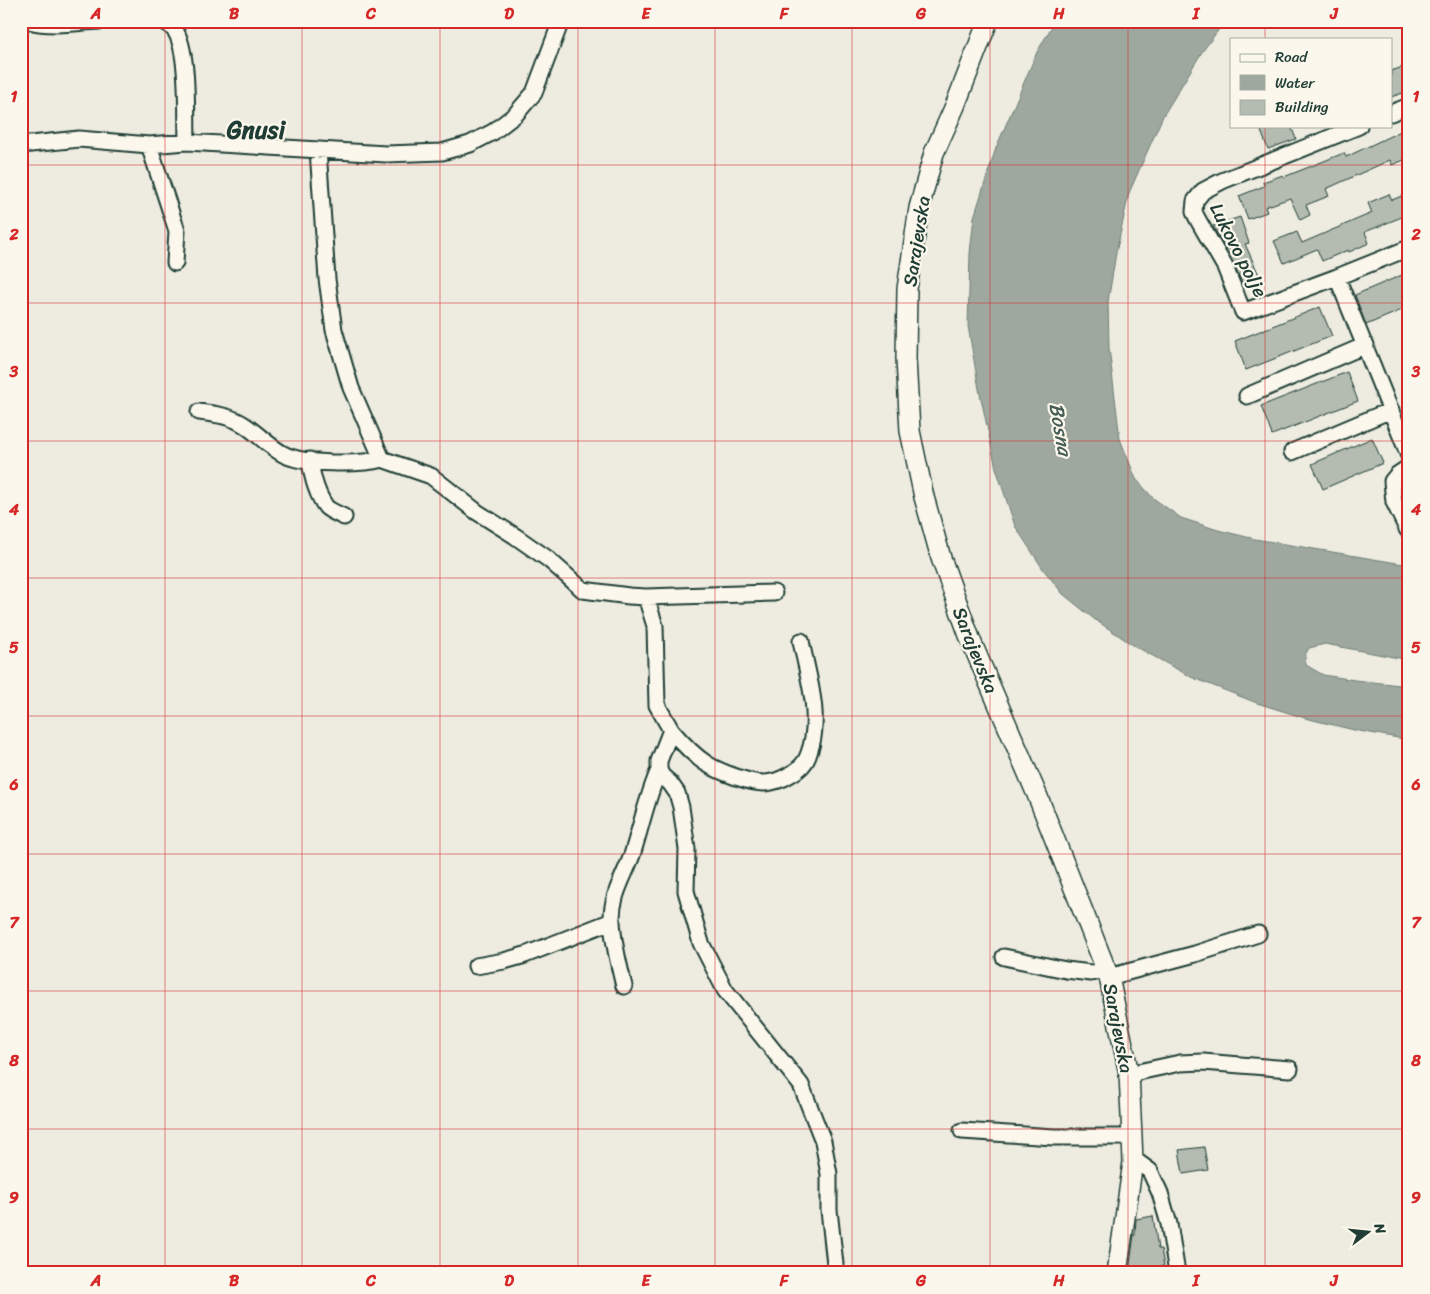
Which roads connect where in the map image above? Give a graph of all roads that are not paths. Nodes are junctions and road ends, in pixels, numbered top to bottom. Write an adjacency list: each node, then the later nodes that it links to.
1 (30, 21): 2 (street)
2 (100, 21)
3 (164, 21): 9 (street)
4 (561, 21): 12 (street)
5 (988, 21): 36 (main road, Sarajevska)
6 (1409, 106): 7 (street)
7 (1392, 113)
8 (1354, 128): 15 (street, Lukovo polje)
9 (188, 142): 11 (street); 12 (street)
10 (21, 145): 11 (street)
11 (149, 145): 14 (street)
12 (318, 150): 22 (street)
13 (1409, 248): 15 (street, Lukovo polje)
14 (174, 262)
15 (1338, 277): 16 (street)
16 (1366, 345): 17 (street); 18 (street)
17 (1247, 396)
18 (1391, 410): 20 (street); 21 (street)
19 (199, 412): 23 (street)
20 (1292, 452)
21 (1409, 456)
22 (382, 459): 23 (street); 28 (street)
23 (310, 460): 25 (street)
24 (1409, 467): 26 (street)
25 (344, 517)
26 (1409, 531)
27 (774, 593): 28 (street)
28 (646, 597): 30 (street)
29 (801, 641): 30 (street)
30 (671, 730): 31 (street)
31 (659, 770): 32 (street); 43 (street)
32 (612, 921): 35 (street); 37 (street)
33 (1258, 934): 36 (street)
34 (1004, 957): 36 (street)
35 (476, 966)
36 (1108, 973): 39 (main road, Sarajevska)
37 (624, 986)
38 (1290, 1068): 39 (street)
39 (1129, 1074): 41 (main road, Sarajevska)
40 (962, 1131): 41 (street)
41 (1132, 1137): 42 (main road, Sarajevska)
42 (1133, 1162): 44 (main road, Sarajevska); 45 (street)
43 (836, 1273)
44 (1116, 1273)
45 (1177, 1273)

